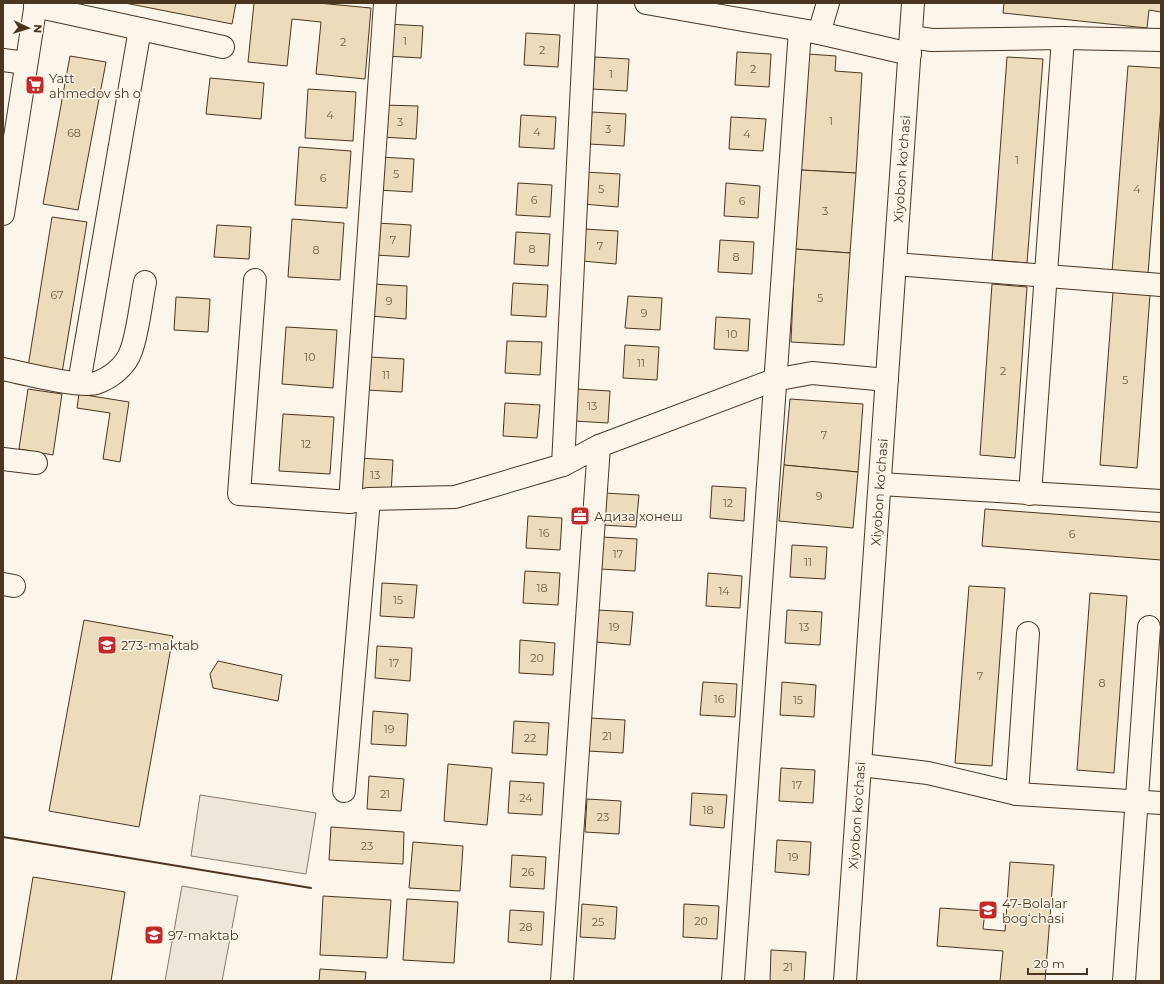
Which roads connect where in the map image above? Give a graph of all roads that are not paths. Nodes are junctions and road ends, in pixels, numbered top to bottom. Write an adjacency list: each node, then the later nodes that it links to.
1 (385, 3): 32 (street)
2 (586, 3): 29 (street)
3 (646, 3): 7 (street)
4 (828, 3): 9 (street)
5 (913, 3): 12 (street, Xiyobon ko'chasi)
6 (35, 5): 8 (street); 15 (street)
7 (718, 9): 9 (street)
8 (140, 29): 13 (street); 25 (street)
9 (809, 32): 12 (street); 23 (street)
10 (1063, 38): 11 (street); 12 (street); 18 (street)
11 (1161, 40)
12 (910, 46): 17 (street, Xiyobon ko'chasi)
13 (223, 47)
14 (3, 60): 15 (street)
15 (26, 64): 16 (street)
16 (3, 214)
17 (895, 264): 18 (street); 24 (street, Xiyobon ko'chasi)
18 (1046, 277): 21 (street); 31 (street)
19 (255, 280): 32 (street)
20 (145, 282): 25 (street)
21 (1161, 285)
22 (3, 369): 25 (street)
23 (774, 380): 24 (street); 26 (street); 42 (street)
24 (887, 380): 30 (street, Xiyobon ko'chasi)
25 (79, 384)
26 (599, 446): 29 (street); 41 (street)
27 (3, 459): 28 (street)
28 (36, 463)
29 (563, 466): 32 (street)
30 (880, 484): 31 (street); 36 (street, Xiyobon ko'chasi)
31 (1030, 494): 33 (street)
32 (360, 501): 37 (street)
33 (1161, 501)
34 (1149, 627): 39 (street)
35 (1028, 633): 38 (street)
36 (860, 764): 38 (street); 43 (street, Xiyobon ko'chasi)
37 (344, 791)
38 (1017, 794): 39 (street)
39 (1138, 801): 40 (street); 44 (street)
40 (1161, 803)
41 (562, 981)
42 (733, 981)
43 (845, 981)
44 (1124, 981)

